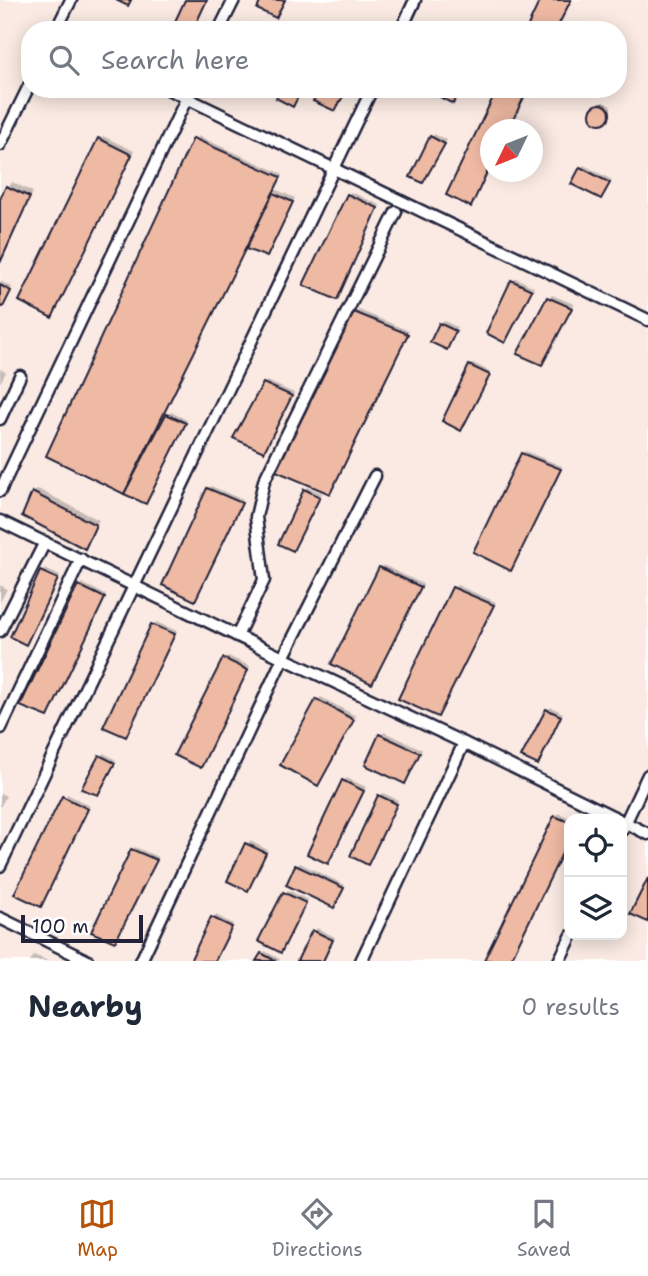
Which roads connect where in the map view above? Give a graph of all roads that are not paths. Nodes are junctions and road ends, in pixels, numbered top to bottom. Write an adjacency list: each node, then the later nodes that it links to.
1 (71, 0): 4 (lane)
2 (234, 0): 5 (lane)
3 (415, 0): 6 (lane)
4 (60, 21)
5 (224, 21)
6 (405, 21)
7 (23, 98): 11 (lane)
8 (186, 98): 18 (lane)
9 (196, 98): 12 (lane)
10 (368, 98): 12 (lane)
11 (0, 145)
12 (334, 169): 14 (lane); 22 (lane)
13 (396, 212): 24 (lane)
14 (648, 320)
15 (20, 376): 16 (lane)
16 (0, 419)
17 (375, 476): 25 (lane)
18 (0, 491)
19 (0, 521): 20 (lane)
20 (45, 542): 21 (lane); 23 (lane)
21 (81, 559): 22 (lane); 26 (lane)
22 (135, 586): 24 (lane); 33 (lane)
23 (0, 631)
24 (237, 636): 25 (lane)
25 (283, 658): 27 (lane); 37 (lane)
26 (1, 728)
27 (464, 743): 29 (lane); 38 (lane)
28 (648, 775): 30 (lane)
29 (604, 814)
30 (627, 814)
31 (627, 825): 32 (lane)
32 (648, 834)
33 (0, 866)
34 (0, 918): 36 (lane)
35 (570, 940): 39 (lane)
36 (88, 961)
37 (141, 961)
38 (361, 961)
39 (559, 961)

